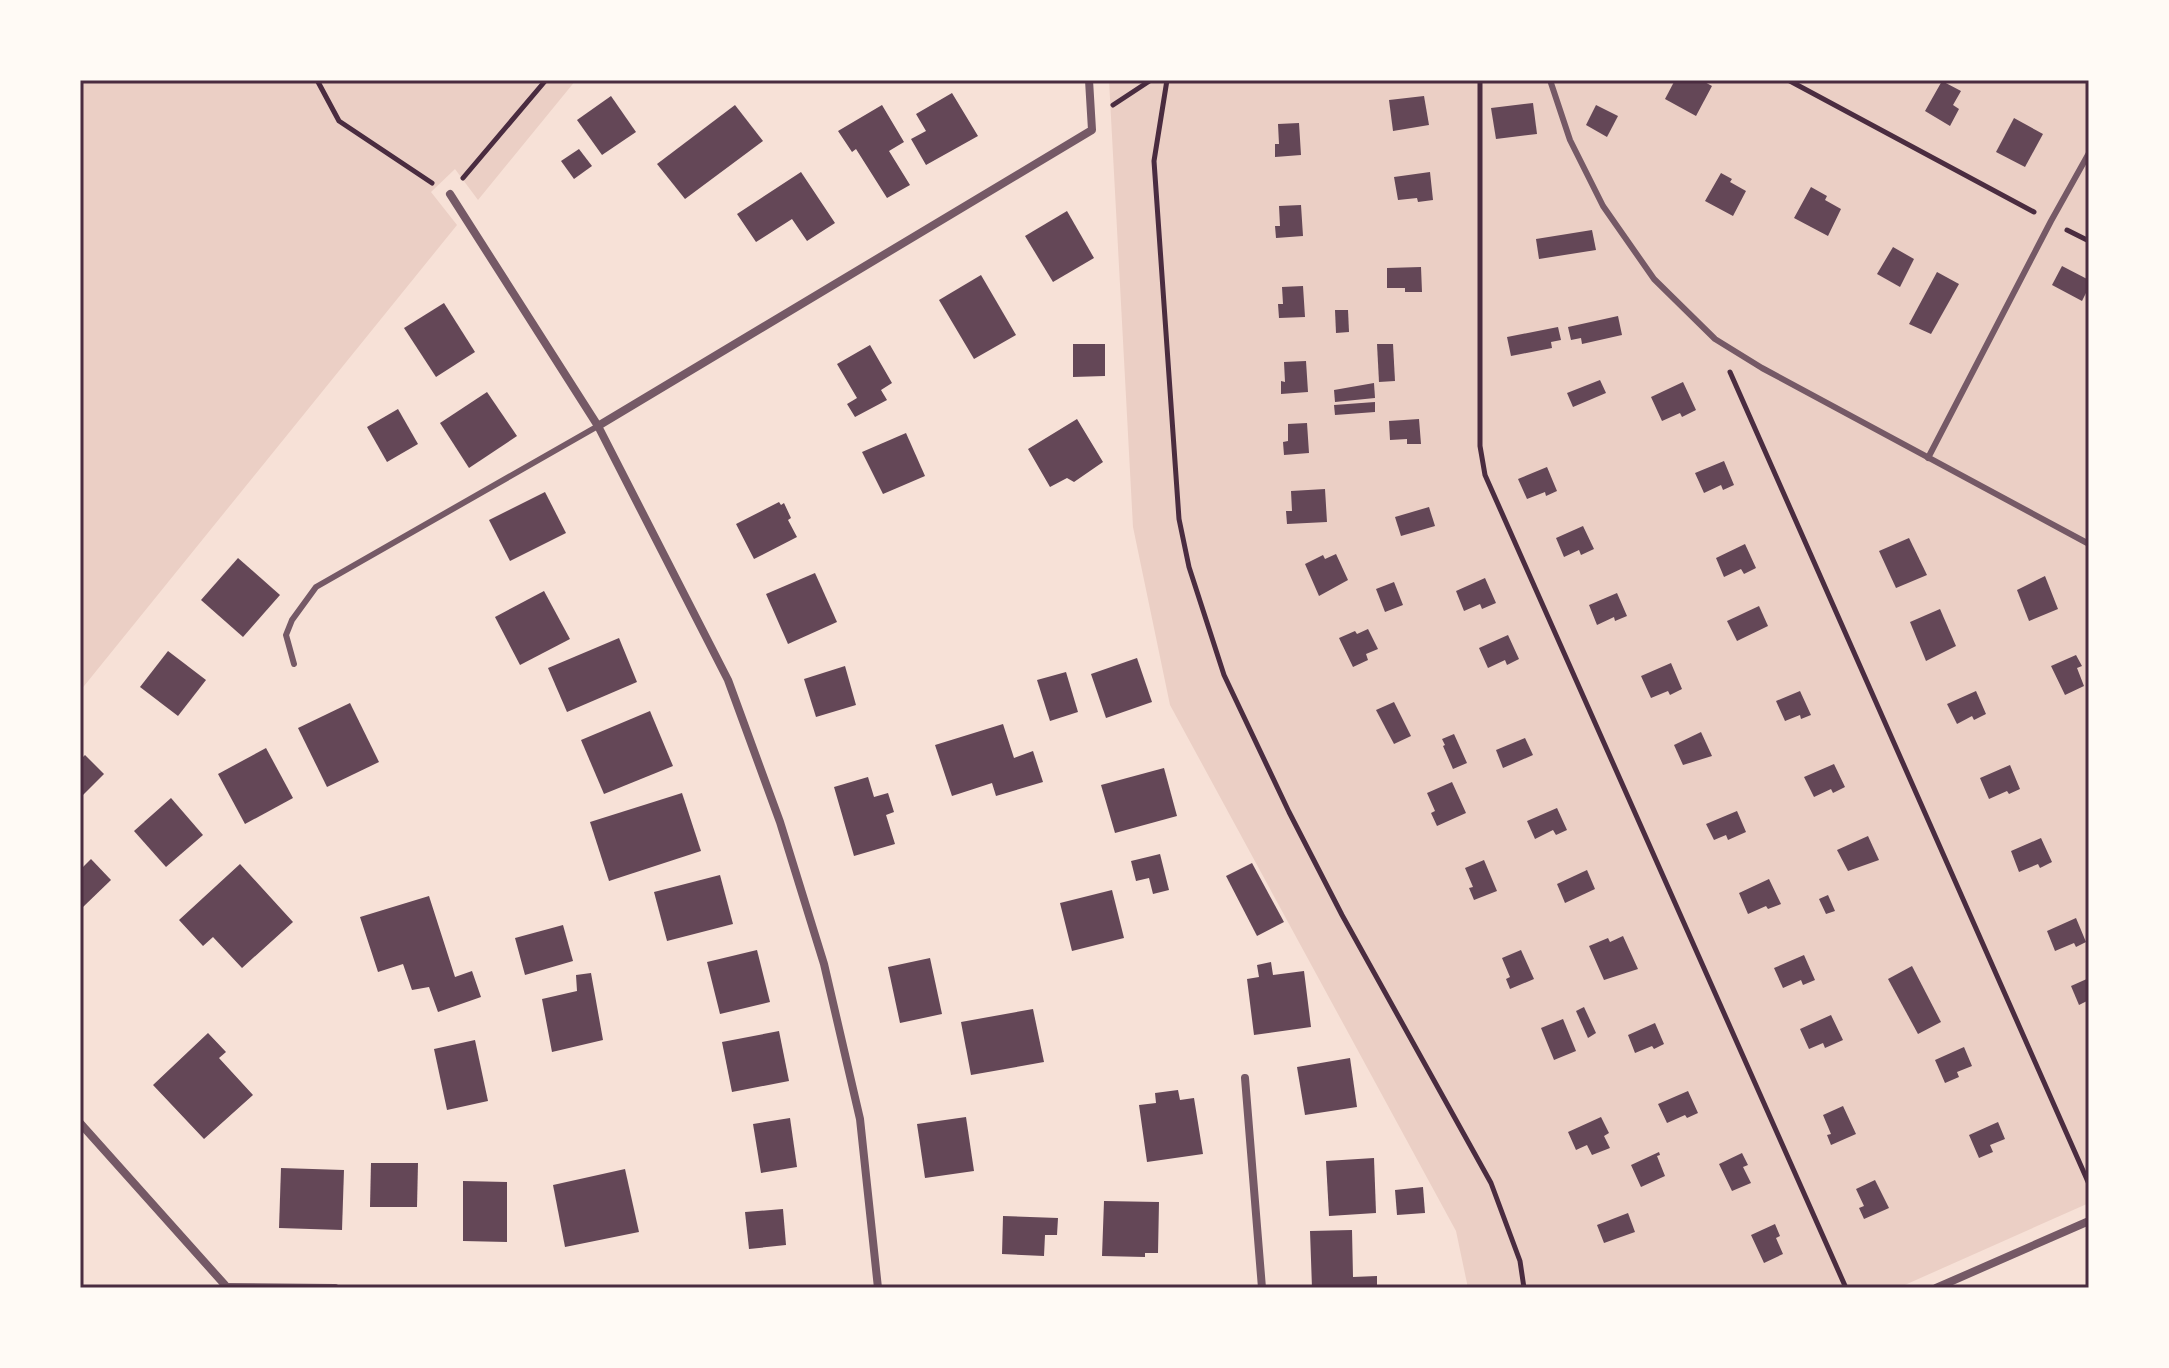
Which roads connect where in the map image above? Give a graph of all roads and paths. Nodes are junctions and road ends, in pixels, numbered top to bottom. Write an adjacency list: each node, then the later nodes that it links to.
1 (317, 80): 11 (path)
2 (546, 80): 11 (path)
3 (1089, 80): 9 (street)
4 (1151, 80): 9 (path)
5 (1167, 80): 27 (path)
6 (1480, 80): 28 (path)
7 (1550, 80): 14 (lane)
8 (1788, 80): 12 (path)
9 (1092, 130): 15 (street)
10 (2089, 153): 12 (lane)
11 (450, 194): 15 (street)
12 (2051, 221): 13 (path); 16 (lane)
13 (2089, 241)
14 (1715, 339): 16 (lane); 21 (path)
15 (598, 426): 18 (lane); 25 (street)
16 (1928, 458): 17 (lane)
17 (2089, 544)
18 (294, 664)
19 (1245, 1078): 26 (street)
20 (80, 1123): 23 (street)
21 (2089, 1184)
22 (2089, 1221): 29 (street)
23 (224, 1287): 24 (street)
24 (335, 1288)
25 (878, 1288)
26 (1262, 1288)
27 (1524, 1288)
28 (1846, 1288)
29 (1936, 1288)

